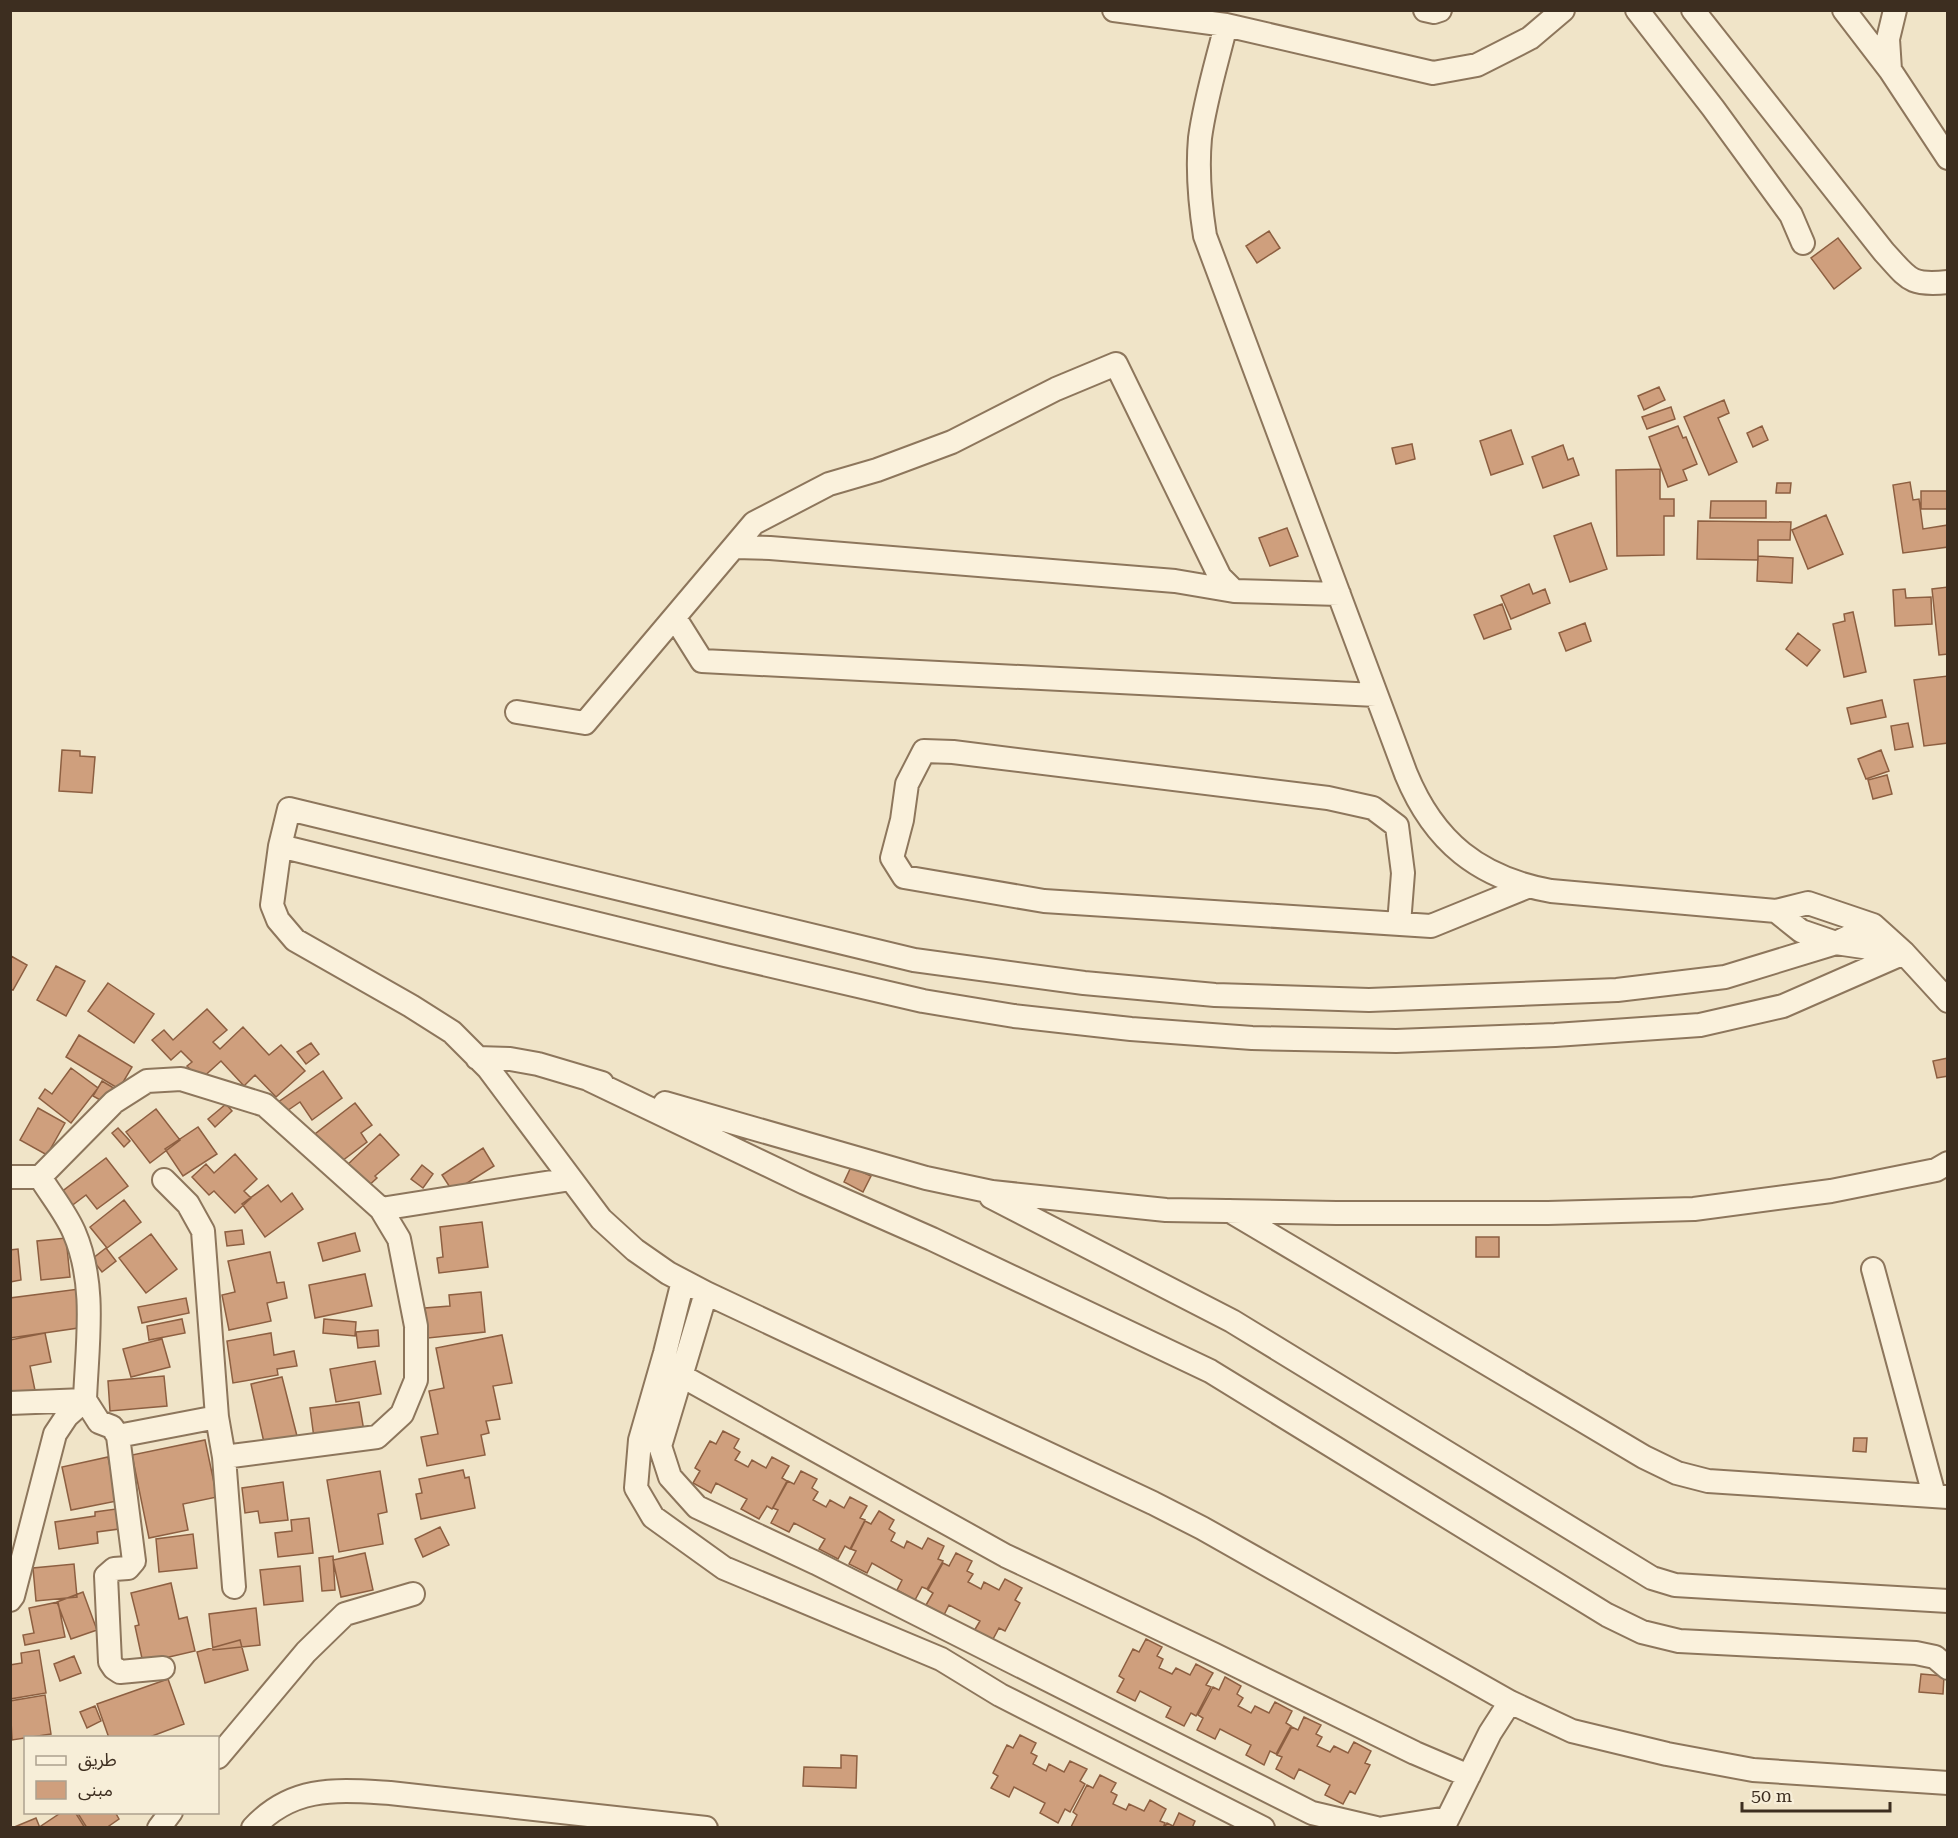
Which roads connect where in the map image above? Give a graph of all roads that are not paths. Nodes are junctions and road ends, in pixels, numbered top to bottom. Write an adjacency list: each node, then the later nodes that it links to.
1 (1114, 10): 9 (street)
2 (1425, 10): 3 (street)
3 (1440, 10)
4 (1563, 10): 9 (street)
5 (1637, 10): 12 (street)
6 (1694, 10): 13 (street)
7 (1844, 10): 10 (street)
8 (1894, 10): 10 (street)
9 (1226, 25): 16 (street)
10 (1890, 70): 11 (street)
11 (1947, 158)
12 (1803, 243)
13 (1947, 282)
14 (735, 547): 15 (street); 15 (street); 17 (street)
15 (1234, 591): 16 (street)
16 (1339, 594): 18 (street)
17 (675, 618): 18 (street); 19 (street)
18 (1376, 695): 21 (street)
19 (517, 712)
20 (280, 846): 25 (street); 26 (street); 28 (street)
21 (1527, 887): 22 (street); 23 (street)
22 (1776, 911): 24 (street); 25 (street)
23 (1400, 924): 23 (street)
24 (1873, 925): 25 (street); 26 (street)
25 (1836, 943): 26 (street)
26 (1904, 953): 27 (street)
27 (1947, 1001)
28 (477, 1058): 29 (street); 33 (street)
29 (590, 1080): 35 (street); 53 (street)
30 (1947, 1163): 37 (street)
31 (10, 1177): 32 (street)
32 (40, 1177): 36 (street); 42 (street)
33 (571, 1179): 36 (street); 39 (street)
34 (164, 1180): 44 (street)
35 (974, 1188): 37 (street); 51 (street)
36 (381, 1209): 46 (street)
37 (1229, 1211): 47 (street)
38 (1873, 1269): 47 (street)
39 (683, 1281): 40 (street); 63 (street)
40 (706, 1293): 41 (street); 54 (street)
41 (680, 1375): 56 (street); 64 (street)
42 (85, 1400): 43 (street); 45 (street); 50 (street)
43 (10, 1403)
44 (217, 1417): 45 (street); 46 (street)
45 (118, 1436): 52 (street)
46 (224, 1457): 48 (street)
47 (1941, 1496)
48 (234, 1587)
49 (413, 1594): 55 (street)
50 (10, 1600)
51 (1947, 1601)
52 (163, 1668)
53 (1947, 1668)
54 (1510, 1702): 56 (street); 57 (street)
55 (219, 1756)
56 (1469, 1776): 59 (street)
57 (1947, 1783)
58 (169, 1814): 61 (street)
59 (1446, 1823): 65 (street)
60 (252, 1826): 62 (street)
61 (159, 1827)
62 (706, 1827)
63 (1263, 1827)
64 (1376, 1827)
65 (1384, 1827)

